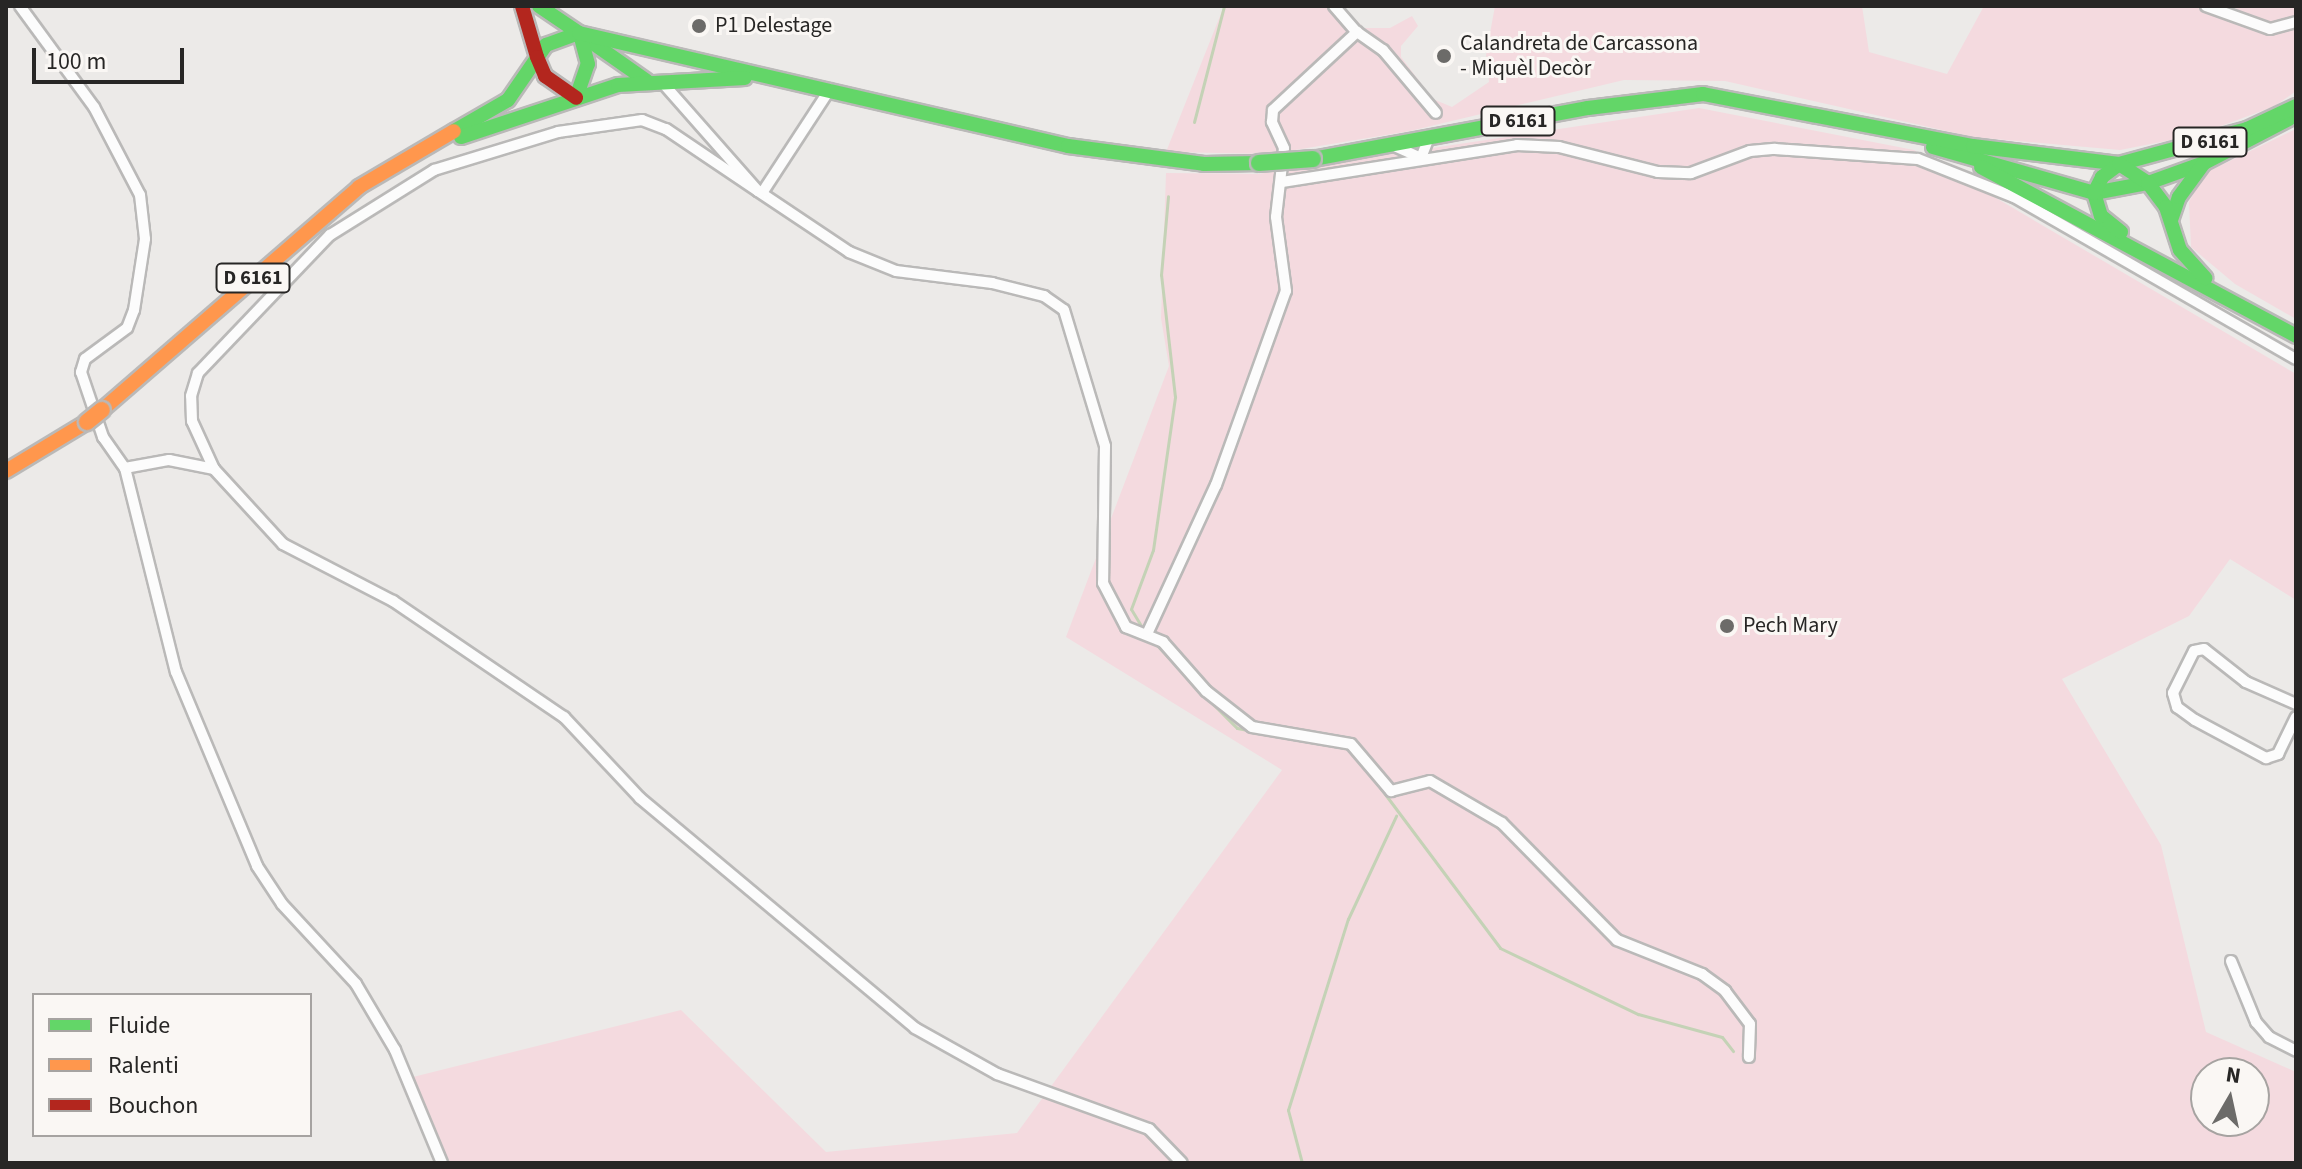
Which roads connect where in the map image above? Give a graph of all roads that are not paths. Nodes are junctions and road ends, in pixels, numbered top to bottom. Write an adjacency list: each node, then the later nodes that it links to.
1 (20, 6): 34 (street)
2 (522, 6): 9 (main road)
3 (539, 6): 8 (main road)
4 (1334, 6): 7 (street)
5 (2206, 6): 6 (street)
6 (2296, 22)
7 (1357, 32): 15 (street); 25 (street)
8 (579, 33): 9 (main road); 10 (main road); 12 (main road); 13 (main road)
9 (537, 57): 13 (main road); 21 (main road)
10 (653, 80): 11 (main road, D 6161); 13 (main road, D 6161); 27 (street)
11 (830, 89): 12 (main road, D 6161); 27 (street)
12 (852, 92): 19 (main road, D 6161, bridge)
13 (576, 98): 21 (main road, D 6161)
14 (2296, 106): 24 (main road, D 6161)
15 (1436, 113)
16 (2296, 115): 23 (main road, D 6161)
17 (1852, 122): 18 (main road, D 6161); 20 (main road, D 6161); 24 (main road, D 6161)
18 (1429, 137): 19 (main road, D 6161); 22 (street)
19 (1390, 144): 22 (street)
20 (1932, 147): 28 (main road, D 6161); 30 (main road)
21 (411, 156): 36 (main road, D 6161, bridge)
22 (1421, 158): 25 (street); 33 (street)
23 (2204, 163): 26 (main road, D 6161); 29 (main road)
24 (2119, 164): 26 (main road); 28 (main road)
25 (1282, 182): 37 (street)
26 (2148, 183): 28 (main road, D 6161); 29 (main road)
27 (760, 192): 35 (street); 37 (street)
28 (2094, 193): 30 (main road)
29 (2171, 220): 31 (main road)
30 (2142, 251): 31 (main road)
31 (2222, 294): 32 (main road)
32 (2296, 336)
33 (2296, 359)
34 (125, 468): 35 (street); 43 (street)
35 (214, 469): 44 (street)
36 (6, 471)
37 (1147, 634): 42 (street)
38 (2296, 704): 39 (street)
39 (2296, 717)
40 (2231, 961): 41 (street)
41 (2296, 1051)
42 (1749, 1057)
43 (442, 1163)
44 (1182, 1163)

